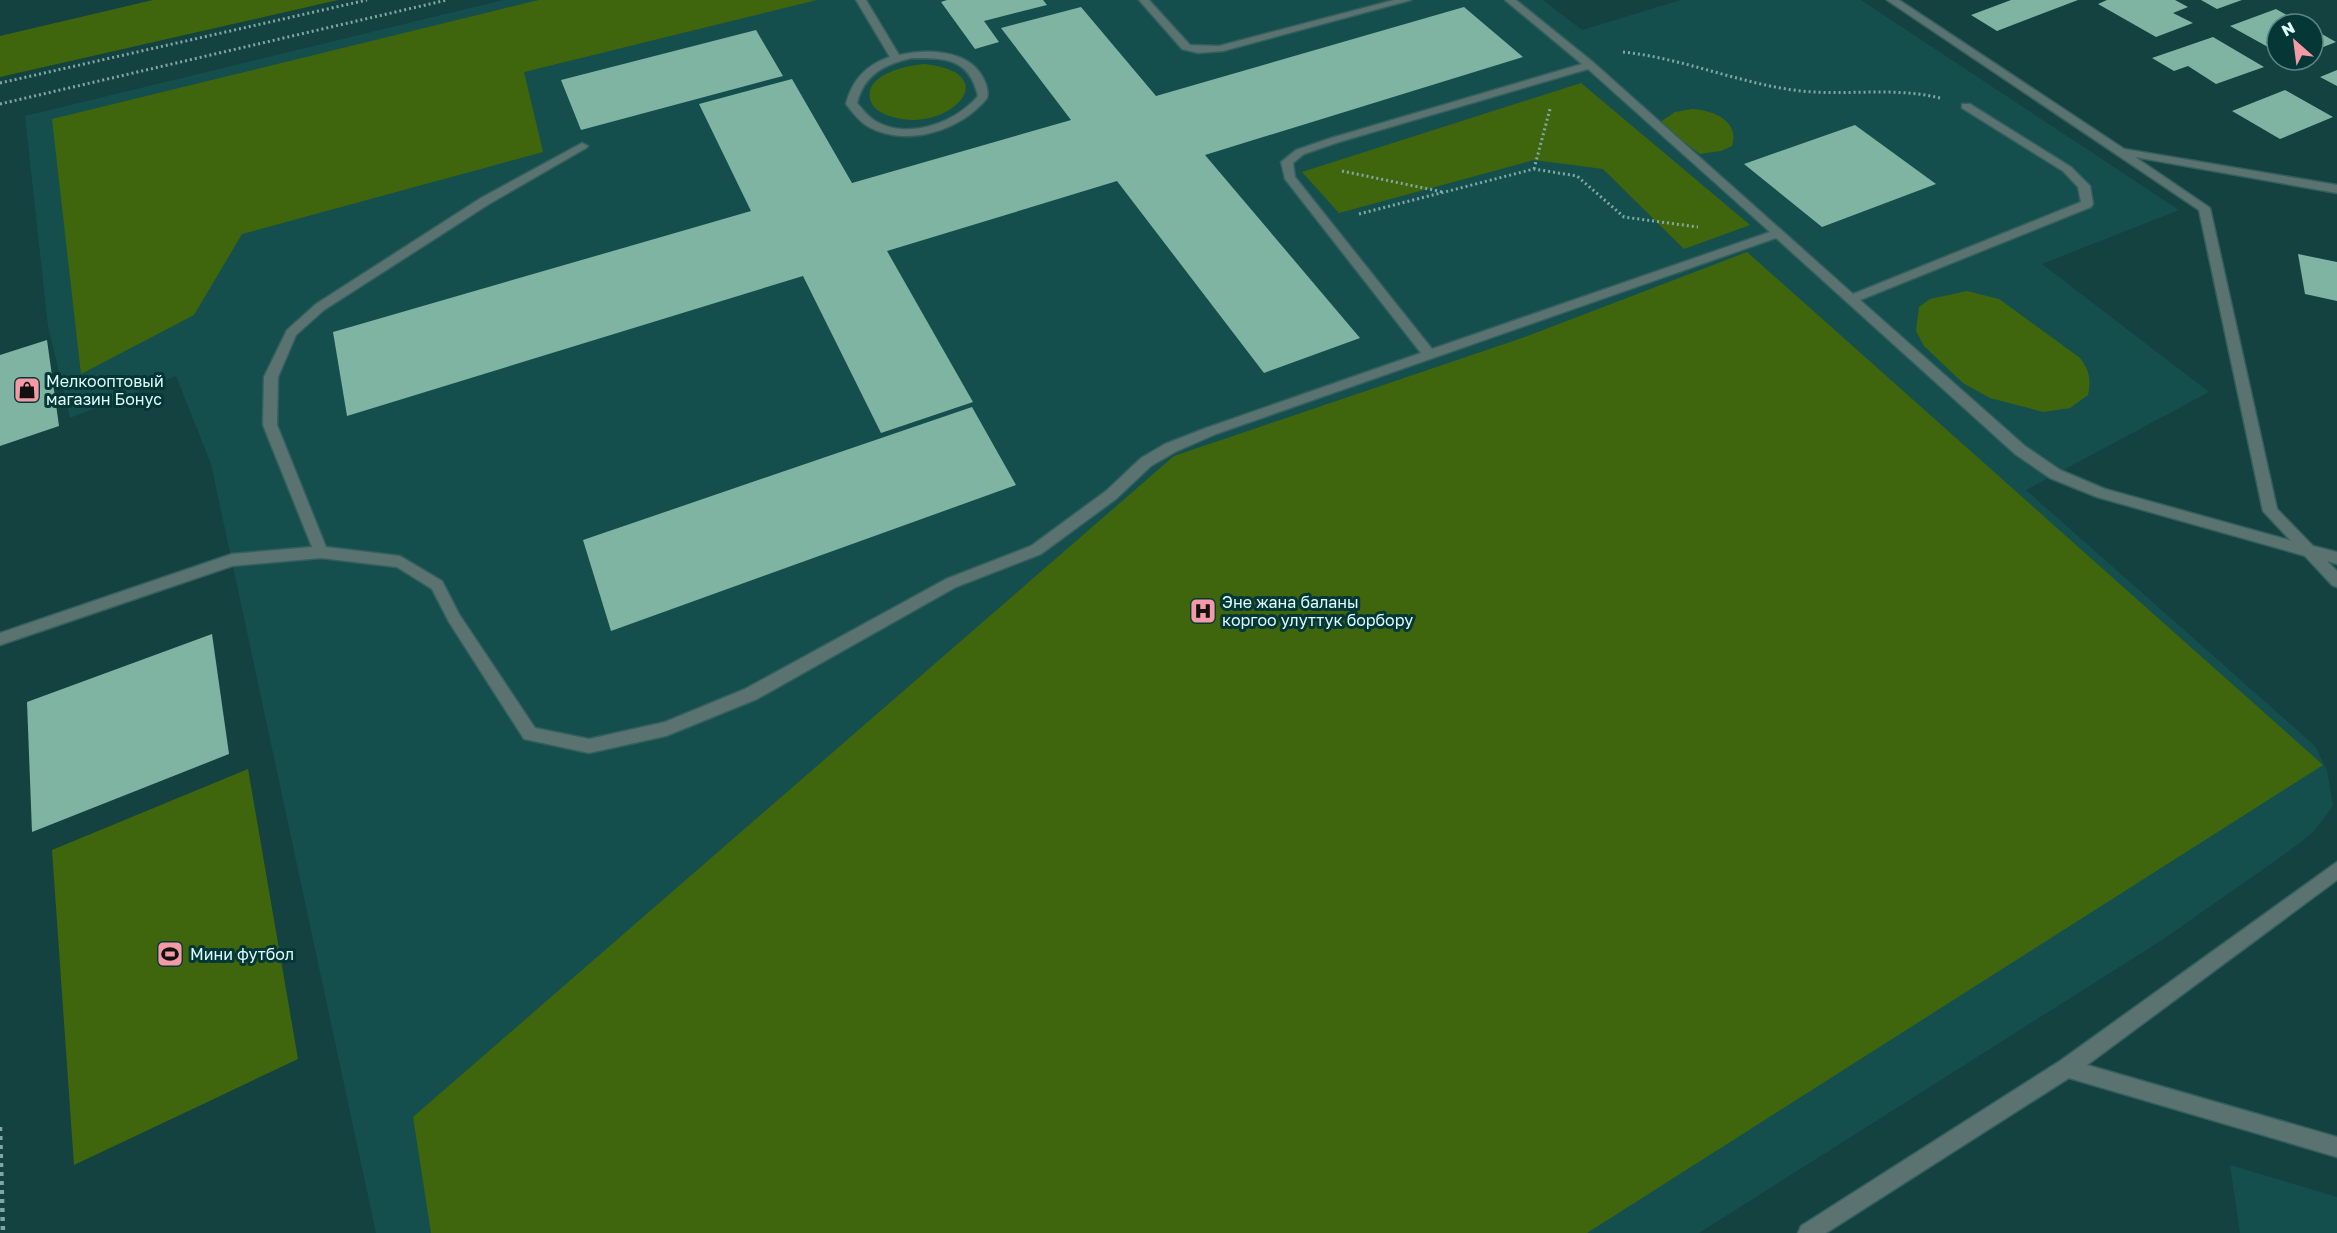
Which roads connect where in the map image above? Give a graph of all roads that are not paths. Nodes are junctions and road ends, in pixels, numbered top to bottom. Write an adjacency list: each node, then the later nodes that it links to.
1 (861, 0): 6 (street)
2 (1144, 0): 3 (street)
3 (1406, 0)
4 (1510, 0): 7 (street)
5 (1892, 0): 10 (street)
6 (896, 58): 6 (street)
7 (1590, 65): 12 (street); 14 (street)
8 (1966, 106): 13 (street)
9 (582, 146): 16 (street)
10 (2121, 151): 11 (street); 15 (street)
11 (2337, 189)
12 (1777, 234): 13 (street); 14 (street)
13 (1851, 299): 15 (street)
14 (1430, 355): 16 (street)
15 (2309, 551): 17 (street); 18 (street)
16 (321, 552): 19 (street)
17 (2337, 558)
18 (2337, 581)
19 (0, 639)
20 (2337, 870): 21 (street)
21 (2067, 1068): 22 (street); 23 (street)
22 (2337, 1147)
23 (1808, 1233)

